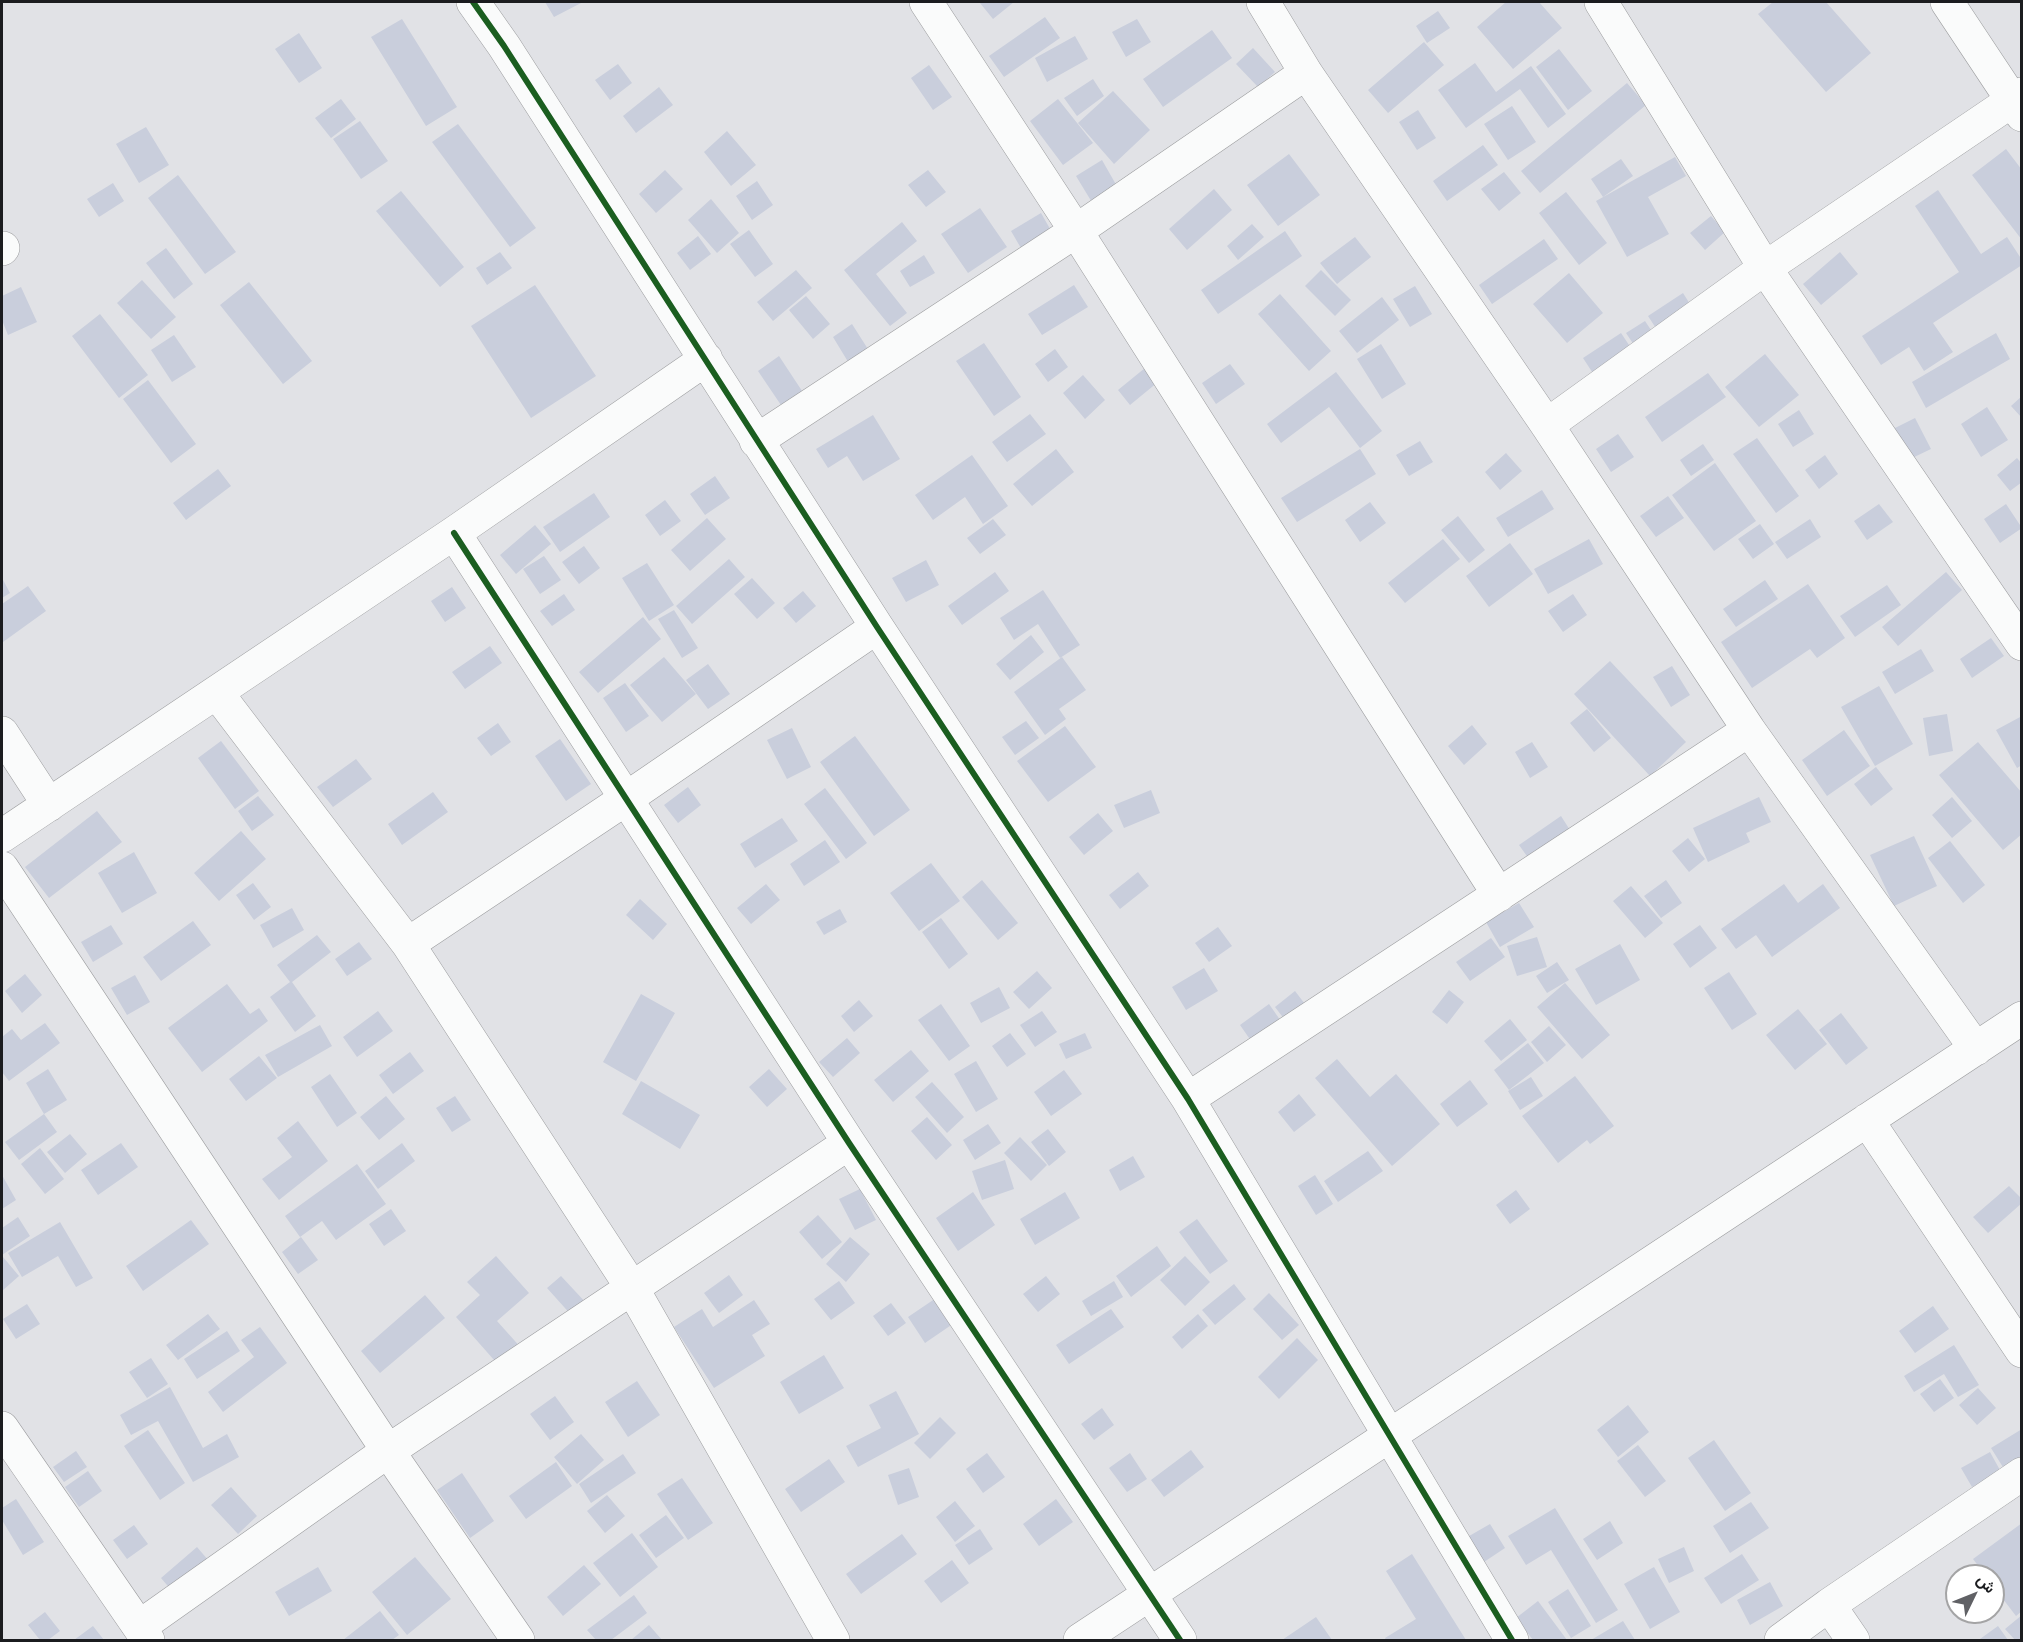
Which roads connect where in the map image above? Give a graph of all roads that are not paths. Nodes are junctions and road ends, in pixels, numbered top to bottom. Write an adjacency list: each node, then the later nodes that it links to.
1 (473, 2): 10 (street)
2 (926, 2): 8 (street)
3 (1263, 2): 6 (street)
4 (1601, 2): 9 (street)
5 (1947, 2): 7 (street)
6 (1306, 73): 8 (street); 11 (street)
7 (2018, 103): 9 (street)
8 (1076, 231): 12 (street); 23 (street)
9 (1765, 268): 11 (street); 15 (street)
10 (706, 359): 12 (street); 13 (street)
11 (1547, 425): 17 (street)
12 (756, 441): 14 (street)
13 (454, 533): 16 (street); 19 (street)
14 (877, 627): 19 (street); 27 (street)
15 (2022, 644)
16 (217, 693): 20 (street); 24 (street)
17 (1749, 730): 23 (street); 26 (street)
18 (2, 733): 20 (street)
19 (627, 798): 24 (street); 29 (street)
20 (49, 805): 21 (street)
21 (2, 836)
22 (2, 868): 34 (street)
23 (1499, 895): 27 (street)
24 (408, 945): 30 (street)
25 (2022, 1018): 26 (street)
26 (1976, 1049): 28 (street)
27 (1188, 1099): 33 (street)
28 (1867, 1120): 31 (street); 33 (street)
29 (849, 1143): 30 (street); 36 (street)
30 (632, 1288): 34 (street); 40 (street)
31 (2022, 1351)
32 (2, 1430): 38 (street)
33 (1389, 1437): 36 (street); 43 (street)
34 (387, 1451): 38 (street); 39 (street)
35 (2022, 1474): 37 (street)
36 (1149, 1594): 41 (street); 42 (street)
37 (1829, 1605): 44 (street); 45 (street)
38 (143, 1634)
39 (518, 1641)
40 (833, 1641)
41 (1080, 1641)
42 (1180, 1641)
43 (1512, 1641)
44 (1781, 1641)
45 (1853, 1641)

